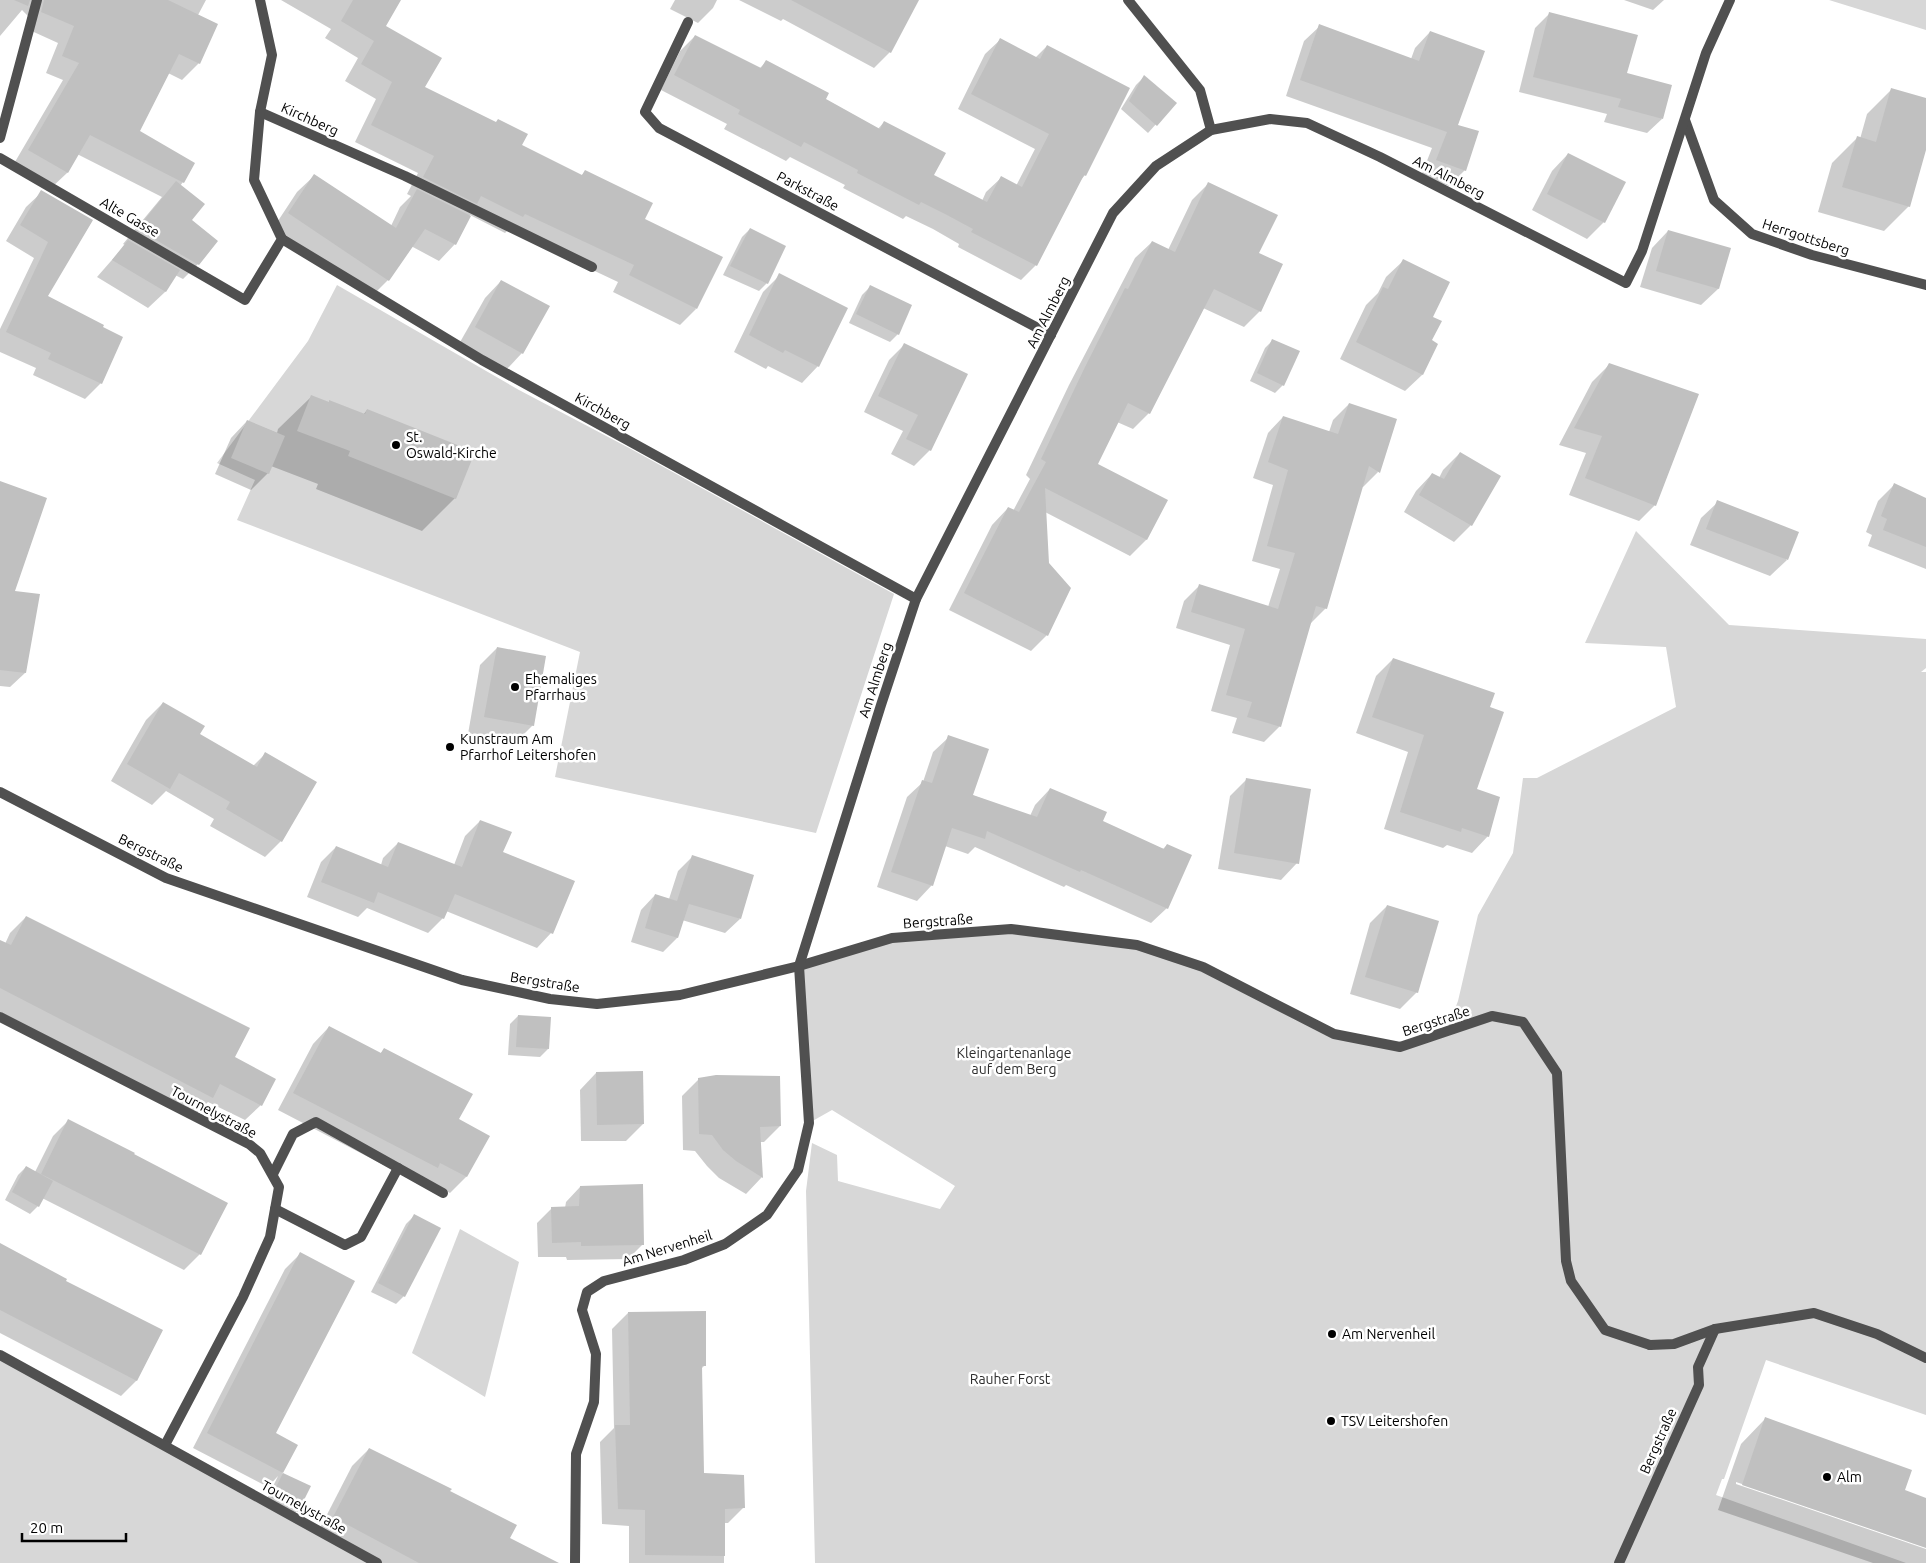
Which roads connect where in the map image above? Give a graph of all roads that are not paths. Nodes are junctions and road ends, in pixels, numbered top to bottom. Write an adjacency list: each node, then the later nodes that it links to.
1 (37, 0): 9 (street)
2 (260, 0): 6 (street, Kirchberg)
3 (1128, 0): 8 (street)
4 (1730, 0): 7 (street)
5 (688, 22): 14 (street, Parkstraße)
6 (260, 112): 11 (street, Kirchberg); 12 (street, Kirchberg)
7 (1685, 120): 8 (street, Am Almberg); 13 (street, Herrgottsberg)
8 (1211, 130): 14 (street, Am Almberg)
9 (0, 138)
10 (0, 158): 11 (street, Alte Gasse)
11 (282, 239): 15 (street, Kirchberg)
12 (592, 267)
13 (1926, 285)
14 (1051, 335): 15 (street, Am Almberg)
15 (916, 599): 17 (street, Am Almberg)
16 (0, 792): 17 (street, Bergstraße)
17 (799, 966): 23 (street, Bergstraße); 28 (street, Am Nervenheil)
18 (0, 1016): 20 (street, Tournelystraße)
19 (398, 1168): 20 (street); 21 (street); 22 (street)
20 (273, 1174): 22 (street, Tournelystraße)
21 (444, 1193)
22 (275, 1209): 26 (street, Tournelystraße)
23 (1715, 1329): 25 (street); 29 (street, Bergstraße)
24 (0, 1354): 26 (street, Tournelystraße)
25 (1926, 1358)
26 (164, 1445): 27 (street, Tournelystraße)
27 (377, 1563)
28 (575, 1563)
29 (1618, 1563)

